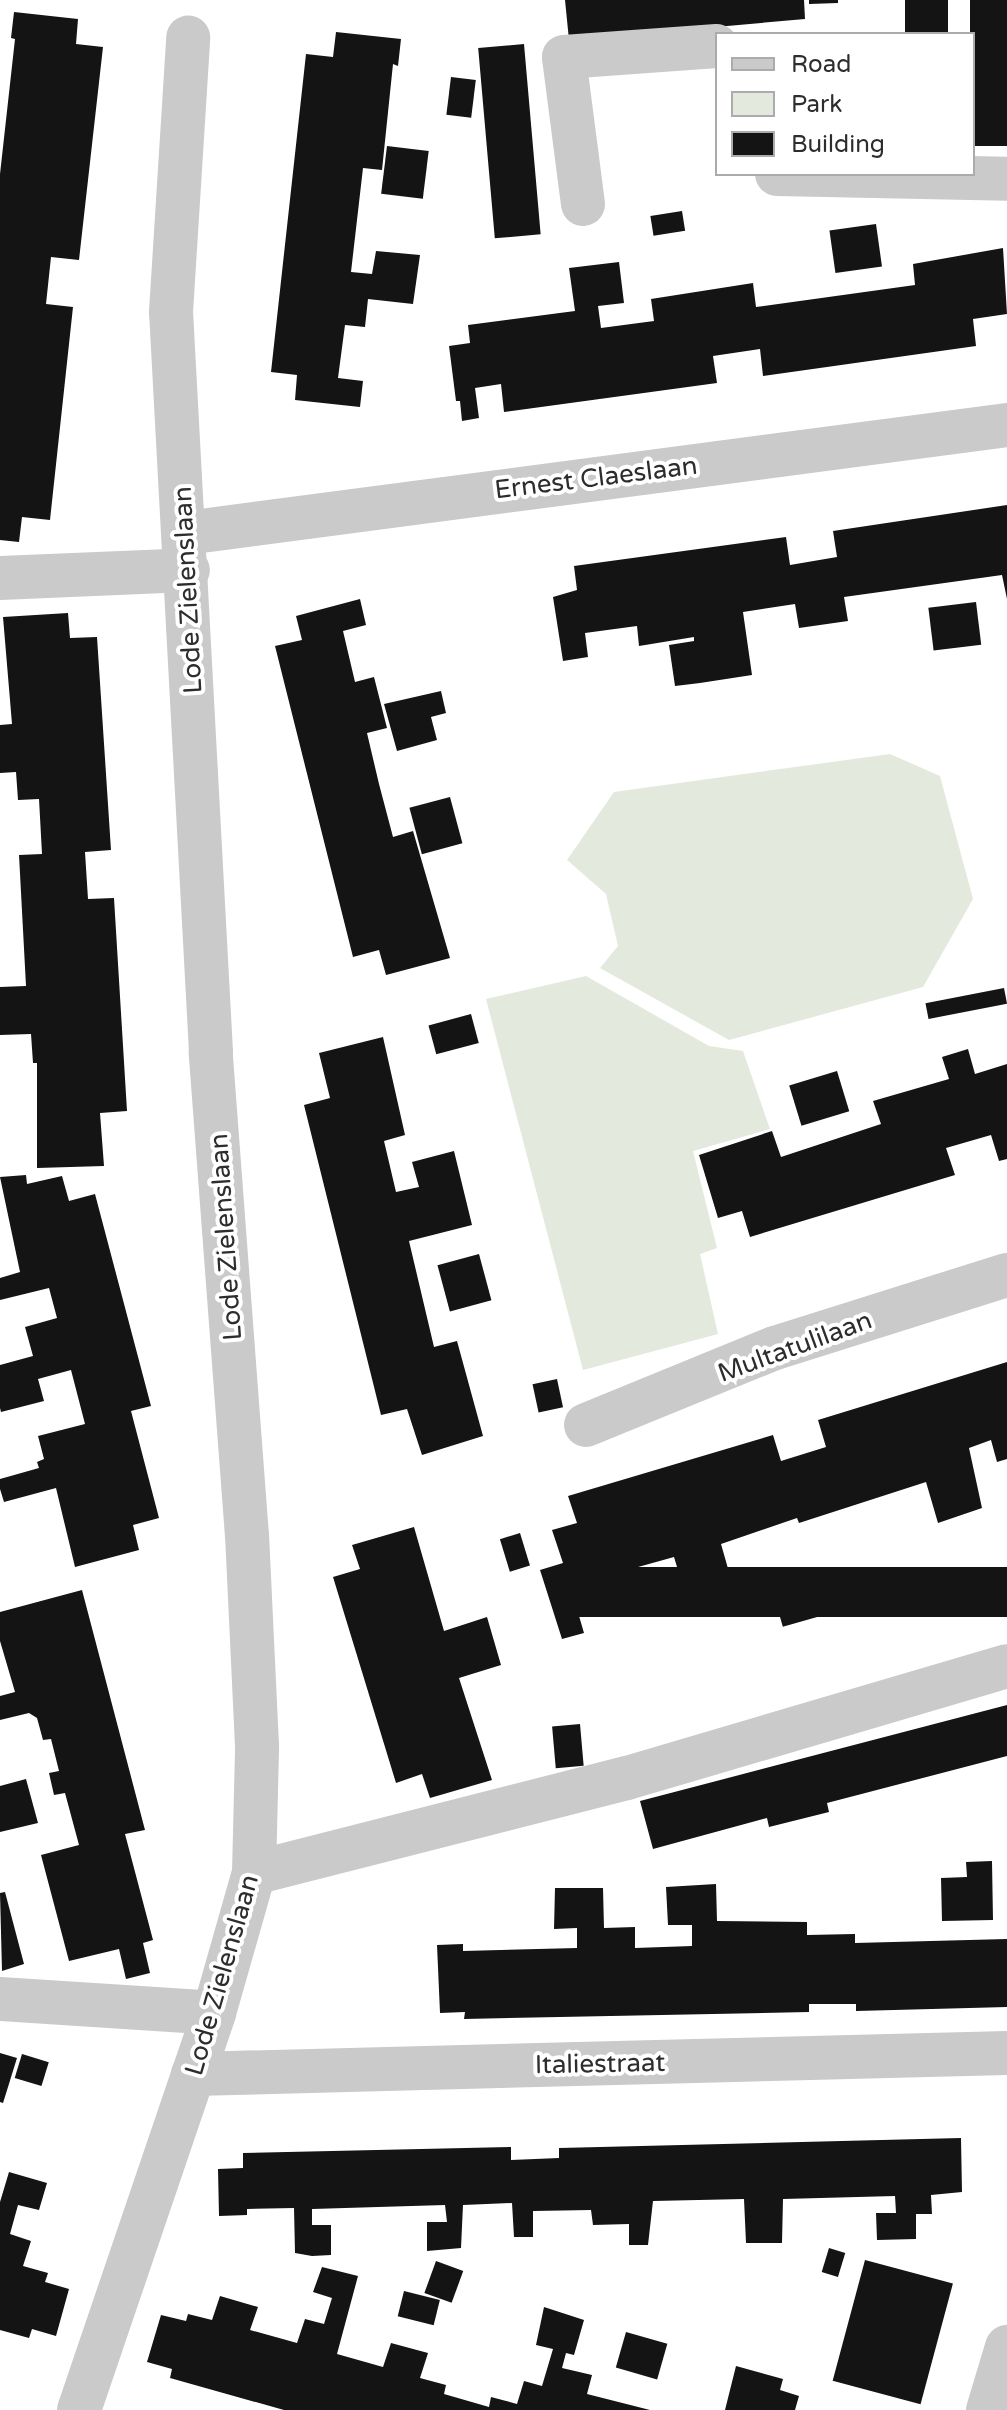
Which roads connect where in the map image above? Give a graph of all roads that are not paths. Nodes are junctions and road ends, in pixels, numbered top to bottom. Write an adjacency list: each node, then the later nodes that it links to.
1 (188, 38): 7 (street, Lode Zielenslaan)
2 (715, 46): 5 (street)
3 (869, 176): 4 (street)
4 (1007, 179)
5 (583, 204)
6 (1007, 425): 7 (street, Ernest Claeslaan)
7 (187, 551): 8 (street, Ernest Claeslaan); 12 (street, Lode Zielenslaan)
8 (0, 578)
9 (1007, 1275): 10 (street, Multatulilaan)
10 (586, 1425)
11 (1007, 1666): 12 (street)
12 (254, 1873): 14 (street, Lode Zielenslaan)
13 (0, 1999): 14 (street)
14 (214, 2013): 16 (street, Lode Zielenslaan)
15 (1007, 2053): 16 (street, Italiestraat)
16 (193, 2074): 18 (street, Lode Zielenslaan)
17 (1007, 2347): 19 (street)
18 (79, 2410)
19 (988, 2410)

